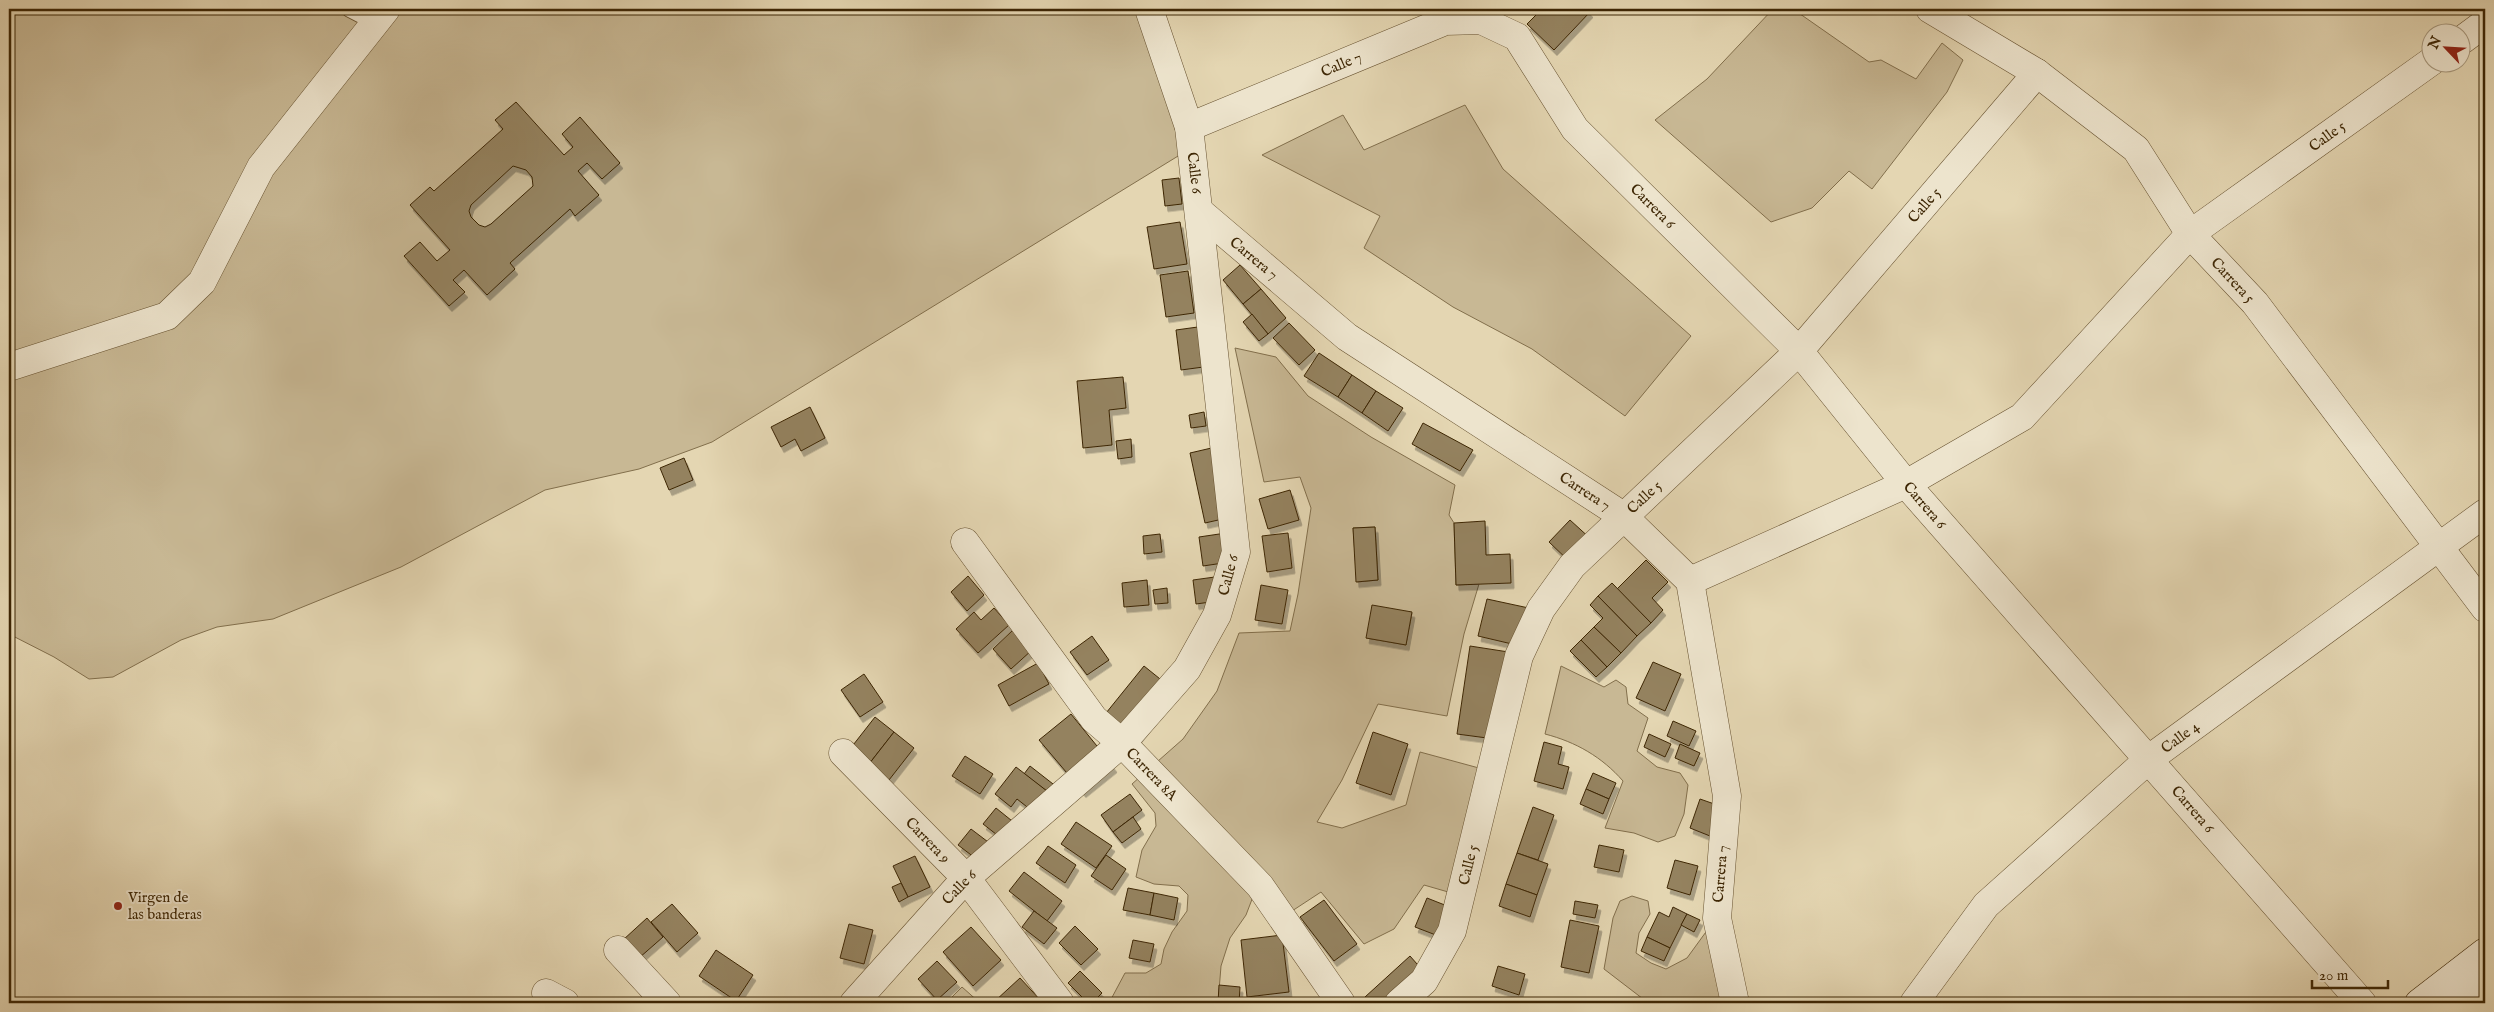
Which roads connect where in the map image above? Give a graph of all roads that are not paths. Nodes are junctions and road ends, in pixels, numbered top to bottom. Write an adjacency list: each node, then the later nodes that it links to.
1 (349, 9): 5 (lane)
2 (1149, 9): 10 (street, Calle 6)
3 (1930, 9): 9 (street, Carrera 5)
4 (1486, 15): 10 (street, Calle 7); 13 (street, Carrera 6)
5 (381, 16): 14 (street)
6 (2485, 23): 7 (street)
7 (2472, 33)
8 (2422, 68): 12 (street, Calle 5)
9 (2037, 73): 12 (street, Carrera 5); 13 (street, Calle 5)
10 (1190, 127): 11 (street, Calle 6)
11 (1200, 212): 17 (street, Carrera 7); 22 (street, Calle 6)
12 (2190, 234): 15 (street, Calle 5); 19 (street, Carrera 5)
13 (1799, 351): 15 (street, Carrera 6); 17 (street, Calle 5)
14 (9, 367)
15 (1906, 484): 20 (street, Calle 5); 24 (street, Carrera 6)
16 (2485, 513): 19 (street, Calle 4)
17 (1623, 516): 20 (street, Carrera 7); 33 (street, Calle 5)
18 (965, 542): 22 (street, Carrera 8A)
19 (2438, 546): 21 (street, Carrera 5); 24 (street, Calle 4)
20 (1690, 581): 34 (street, Carrera 7)
21 (2485, 608)
22 (1122, 743): 25 (street, Calle 6); 32 (street, Carrera 8A)
23 (843, 753): 25 (street, Carrera 9)
24 (2149, 760): 35 (street, Calle 4); 36 (street, Carrera 6)
25 (966, 878): 30 (street, Calle 6); 31 (street, Carrera 9)
26 (618, 950): 29 (street)
27 (2485, 952): 37 (street)
28 (2485, 985): 38 (street)
29 (667, 1003)
30 (854, 1003)
31 (1060, 1003)
32 (1342, 1003)
33 (1399, 1003)
34 (1735, 1003)
35 (1914, 1003)
36 (2362, 1003)
37 (2419, 1003)
38 (2461, 1003)

